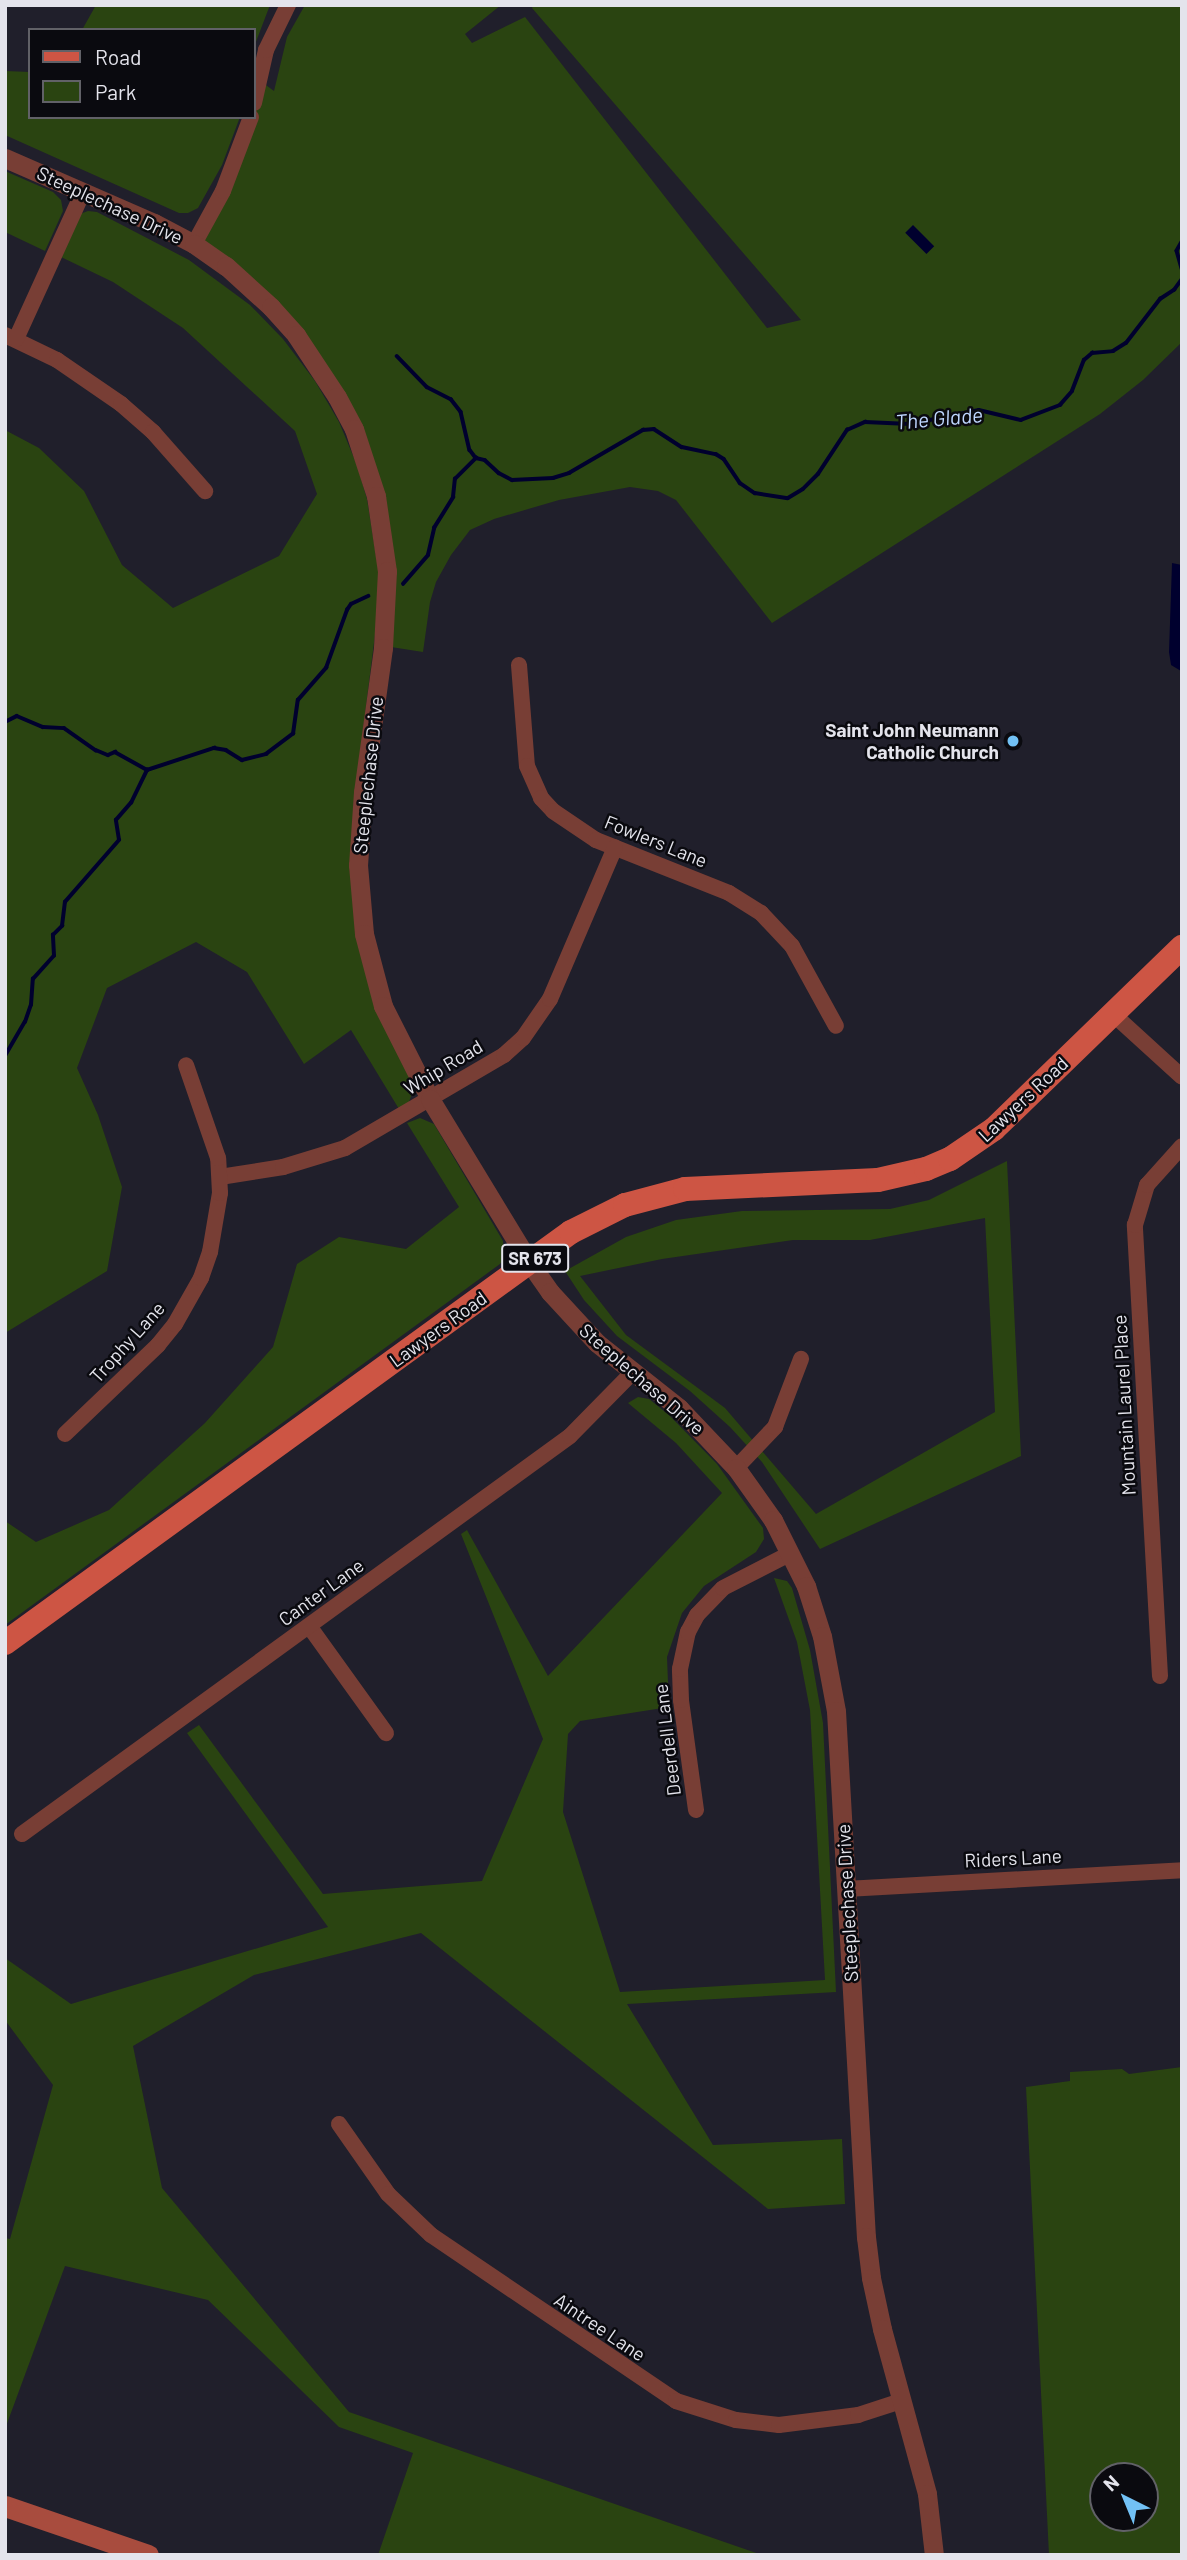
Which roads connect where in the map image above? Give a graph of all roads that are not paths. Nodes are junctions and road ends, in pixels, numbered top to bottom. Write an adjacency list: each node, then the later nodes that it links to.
1 (288, 5): 2 (street)
2 (256, 94)
3 (250, 119): 6 (street)
4 (5, 158): 5 (street, Steeplechase Drive)
5 (83, 192): 6 (street, Steeplechase Drive); 7 (street)
6 (194, 244): 16 (street, Steeplechase Drive)
7 (11, 337): 8 (street)
8 (205, 491)
9 (519, 665): 10 (street, Fowlers Lane)
10 (615, 847): 13 (street, Fowlers Lane); 16 (street, Whip Road)
11 (1182, 947): 12 (main road, Lawyers Road / SR 673)
12 (1113, 1014): 15 (street); 19 (main road, Lawyers Road / SR 673)
13 (836, 1026)
14 (186, 1065): 18 (street, Trophy Lane)
15 (1182, 1077)
16 (430, 1099): 18 (street, Whip Road); 19 (street, Steeplechase Drive)
17 (1182, 1146): 27 (street, Mountain Laurel Place)
18 (220, 1177): 22 (street, Trophy Lane)
19 (529, 1262): 21 (street, Steeplechase Drive); 26 (main road, Lawyers Road / SR 673)
20 (801, 1359): 23 (street)
21 (633, 1371): 23 (street, Steeplechase Drive); 25 (street, Canter Lane)
22 (65, 1434)
23 (736, 1468): 24 (street, Steeplechase Drive)
24 (791, 1553): 29 (street, Deerdell Lane); 32 (street, Steeplechase Drive)
25 (309, 1626): 28 (street); 30 (street, Canter Lane)
26 (5, 1643)
27 (1160, 1676)
28 (386, 1733)
29 (696, 1810)
30 (22, 1834)
31 (1182, 1870): 32 (street, Riders Lane)
32 (846, 1889): 34 (street, Steeplechase Drive)
33 (339, 2124): 34 (street, Aintree Lane)
34 (901, 2401): 37 (street, Steeplechase Drive)
35 (5, 2506): 36 (main road)
36 (148, 2555)
37 (934, 2555)

